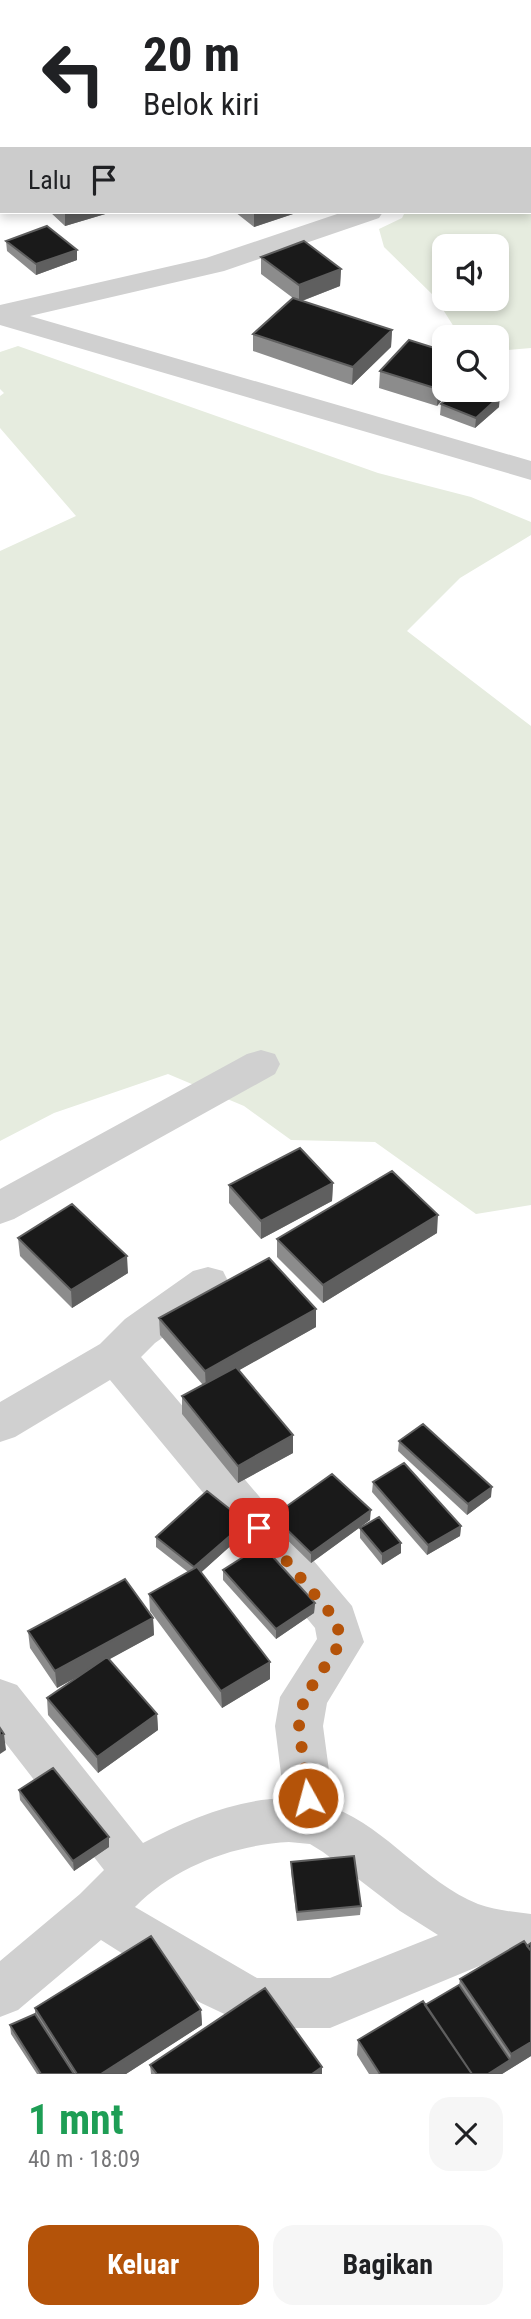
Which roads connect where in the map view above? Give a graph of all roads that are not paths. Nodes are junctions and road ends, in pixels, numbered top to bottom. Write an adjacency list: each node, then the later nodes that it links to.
1 (353, 214): 2 (street)
2 (330, 217): 3 (street)
3 (0, 315): 4 (street)
4 (531, 471)
5 (261, 1064): 6 (street)
6 (0, 1208)
7 (208, 1283): 8 (street)
8 (115, 1356): 9 (street); 11 (street)
9 (0, 1424)
10 (0, 1700): 12 (street)
11 (311, 1822): 12 (street); 14 (street)
12 (137, 1873): 13 (street)
13 (98, 1911): 14 (street); 15 (street)
14 (514, 1937)
15 (0, 1993)

